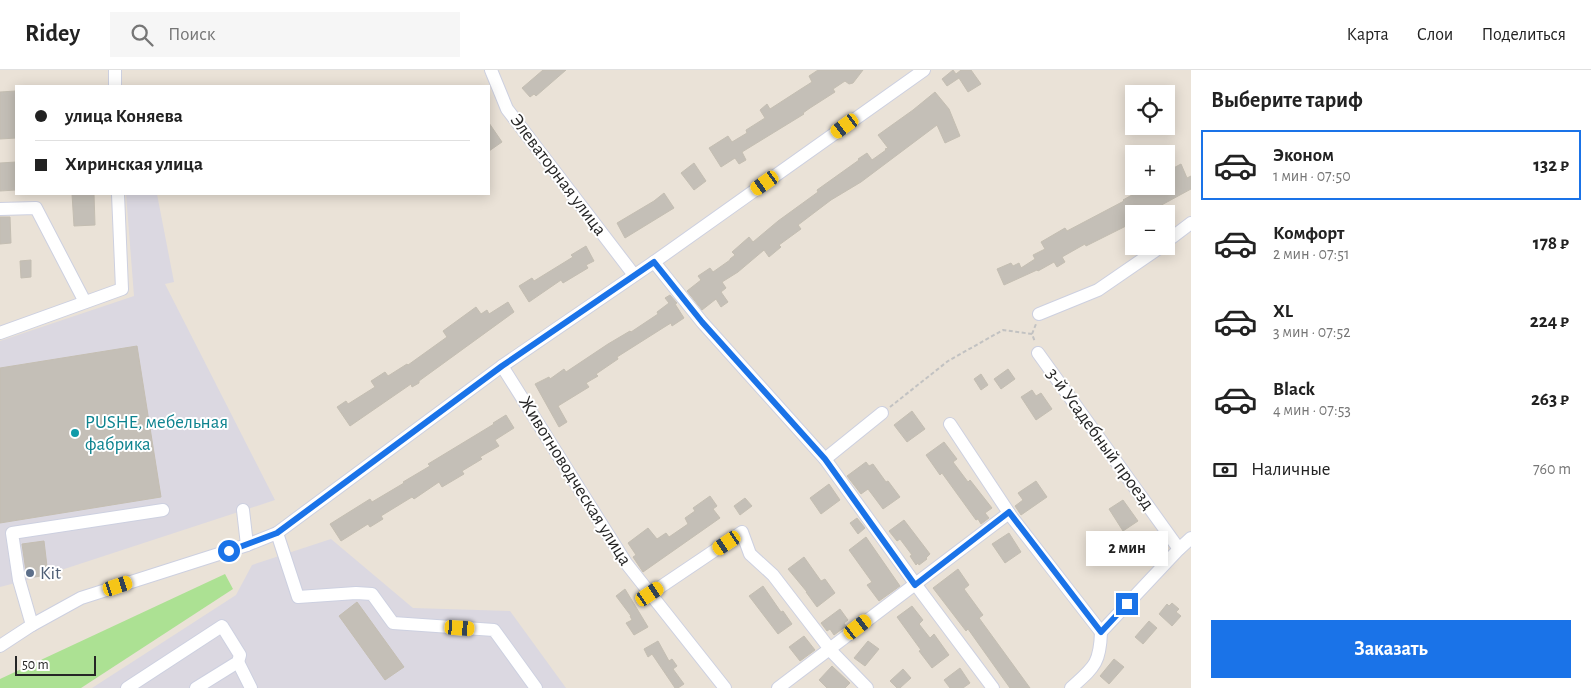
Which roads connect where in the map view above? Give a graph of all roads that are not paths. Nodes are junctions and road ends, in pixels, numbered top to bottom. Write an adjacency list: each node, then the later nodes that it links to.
1 (115, 70): 4 (street)
2 (491, 70): 11 (street, Элеваторная улица)
3 (924, 70): 10 (street)
4 (115, 85)
5 (118, 195): 12 (street)
6 (0, 209): 12 (street)
7 (1191, 223): 8 (street)
8 (1175, 235)
9 (1149, 255): 13 (street)
10 (654, 262): 11 (street); 19 (street)
11 (634, 275): 16 (street)
12 (85, 302): 14 (street)
13 (1040, 314)
14 (0, 333)
15 (1038, 353): 27 (street, 3-й Усадебный проезд)
16 (502, 366): 24 (street); 29 (street, Животноводческая улица)
17 (882, 413): 19 (street)
18 (950, 424): 22 (street)
19 (825, 459): 28 (street)
20 (163, 510): 23 (street)
21 (243, 510): 26 (street)
22 (1009, 512): 28 (street); 31 (street)
23 (6, 533): 30 (street)
24 (277, 533): 26 (street); 38 (street)
25 (1191, 538): 27 (street)
26 (247, 545): 30 (street)
27 (1179, 549): 31 (street)
28 (915, 585): 33 (street); 42 (street)
29 (650, 594): 33 (street); 39 (street, Животноводческая улица)
30 (32, 625): 32 (street)
31 (1101, 632): 43 (street)
32 (0, 646)
33 (829, 648): 40 (street); 41 (street)
34 (238, 662): 35 (street); 36 (street); 37 (street)
35 (127, 688)
36 (196, 688)
37 (251, 688)
38 (536, 688)
39 (726, 688)
40 (778, 688)
41 (867, 688)
42 (993, 688)
43 (1071, 688)

